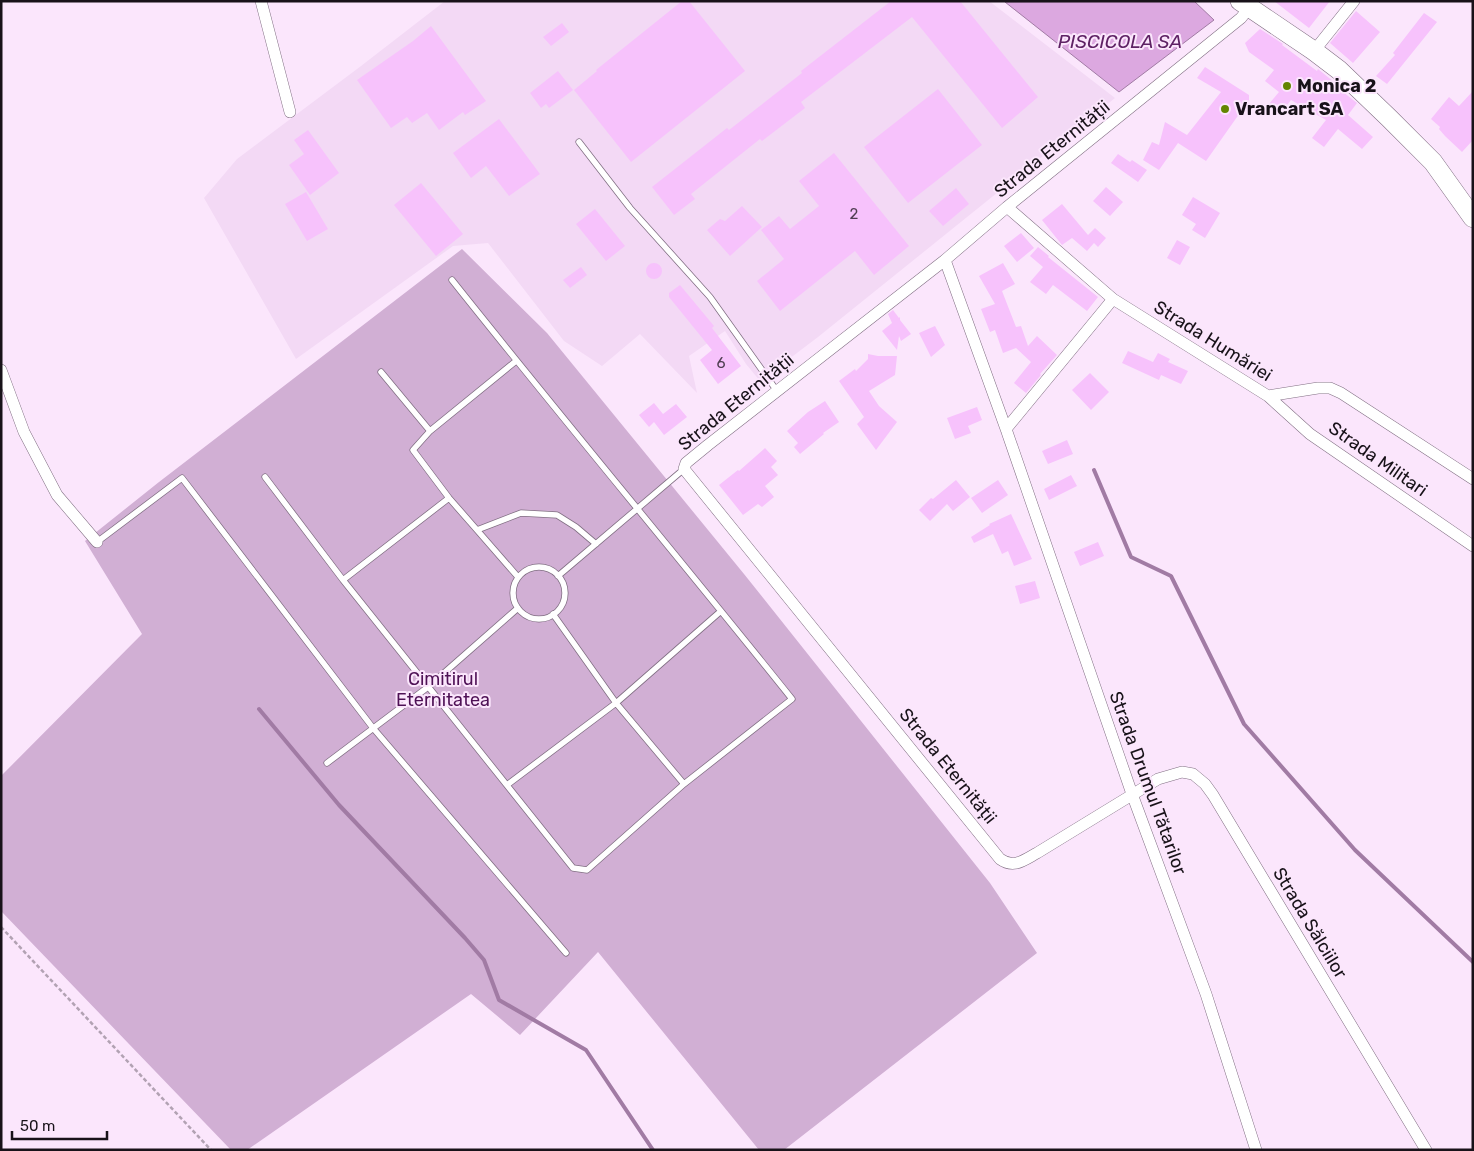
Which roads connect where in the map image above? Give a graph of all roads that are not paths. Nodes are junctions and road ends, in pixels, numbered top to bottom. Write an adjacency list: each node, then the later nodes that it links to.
1 (260, 1): 5 (street)
2 (1354, 1): 4 (street)
3 (1245, 5): 4 (main road); 7 (street, Strada Eternității)
4 (1314, 50): 8 (main road)
5 (290, 112)
6 (579, 142): 15 (lane)
7 (1008, 207): 9 (street, Strada Eternității); 11 (street, Strada Humăriei)
8 (1473, 218)
9 (945, 260): 15 (street, Strada Eternității); 17 (street, Strada Drumul Tătarilor)
10 (452, 280): 12 (lane)
11 (1113, 299): 16 (street, Strada Humăriei); 17 (street)
12 (516, 361): 18 (lane); 23 (lane)
13 (1, 370): 25 (street)
14 (381, 372): 18 (lane)
15 (777, 391): 19 (street, Strada Eternității)
16 (1268, 396): 21 (street, Strada Humăriei); 27 (street, Strada Militari)
17 (1006, 429): 40 (street, Strada Drumul Tătarilor)
18 (430, 431): 22 (lane)
19 (684, 469): 23 (lane); 40 (street, Strada Eternității)
20 (265, 477): 30 (lane)
21 (1473, 478)
22 (449, 498): 24 (lane); 30 (lane)
23 (637, 510): 26 (lane); 32 (lane)
24 (477, 530): 26 (lane); 29 (lane)
25 (97, 542): 36 (lane)
26 (596, 544): 28 (lane)
27 (1473, 546)
28 (558, 576): 29 (lane); 33 (lane)
29 (518, 577): 31 (lane)
30 (343, 580): 34 (lane)
31 (518, 608): 33 (lane); 34 (lane)
32 (721, 611): 35 (lane); 38 (lane)
33 (553, 614): 35 (lane)
34 (428, 687): 36 (lane); 39 (lane)
35 (616, 704): 38 (lane); 39 (lane)
36 (373, 728): 37 (lane); 41 (lane)
37 (327, 763)
38 (684, 784): 39 (lane)
39 (507, 785)
40 (1132, 794): 42 (street, Strada Drumul Tătarilor); 43 (street, Strada Sălciilor)
41 (566, 953)
42 (1253, 1148)
43 (1426, 1150)

